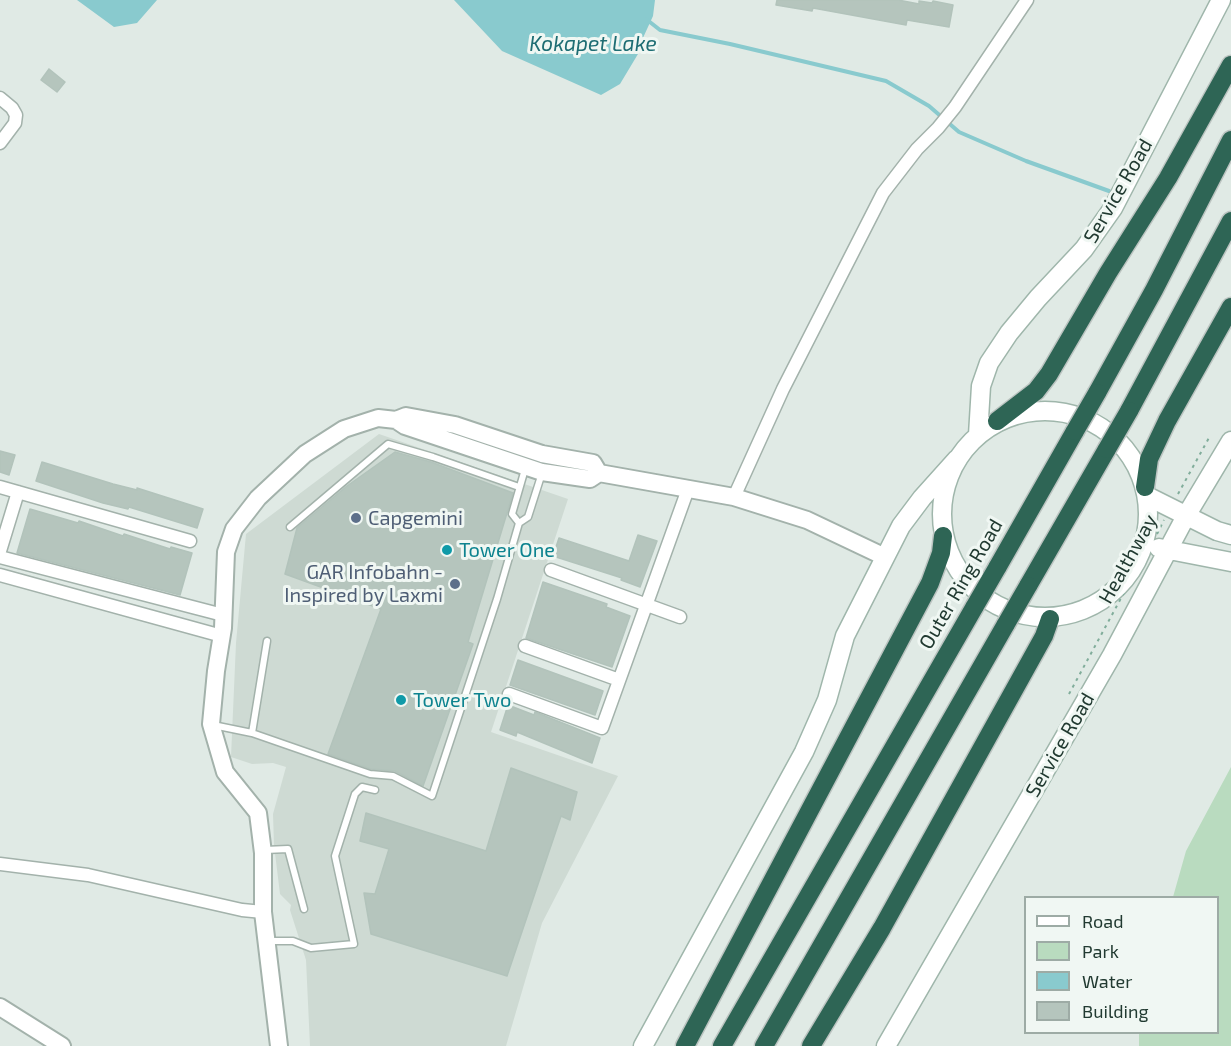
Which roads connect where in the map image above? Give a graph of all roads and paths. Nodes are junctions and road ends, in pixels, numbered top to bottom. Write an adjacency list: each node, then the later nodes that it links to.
1 (1028, 0): 23 (street)
2 (1221, 0): 11 (main road, Service Road)
3 (1231, 65): 10 (highway)
4 (0, 98): 6 (street)
5 (1231, 140): 61 (highway, Outer Ring Road, bridge)
6 (0, 142)
7 (1231, 221): 62 (highway, bridge)
8 (1231, 307): 21 (highway)
9 (396, 420): 15 (street); 17 (street); 39 (street)
10 (998, 421): 11 (main road); 21 (main road)
11 (978, 435): 14 (main road)
12 (1210, 436): 24 (path, Healthway)
13 (1231, 441): 24 (main road, Service Road)
14 (957, 459): 28 (main road); 34 (main road)
15 (526, 467): 16 (street); 19 (lane)
16 (542, 472): 17 (street); 25 (lane)
17 (599, 473): 20 (street)
18 (0, 487): 22 (street)
19 (519, 487): 25 (lane); 26 (lane)
20 (688, 489): 23 (street); 38 (street)
21 (1146, 491): 24 (main road); 30 (main road)
22 (18, 492): 29 (street); 32 (street)
23 (734, 497): 34 (street)
24 (1178, 512): 27 (main road); 30 (path, Healthway); 31 (main road, Service Road)
25 (519, 523): 49 (lane)
26 (290, 527)
27 (1231, 535)
28 (943, 536): 41 (main road); 60 (highway)
29 (190, 541)
30 (1146, 546): 31 (main road); 41 (main road); 47 (path, Healthway)
31 (1168, 550): 35 (main road); 64 (main road, Service Road)
32 (0, 551)
33 (0, 557): 39 (street)
34 (885, 557): 59 (main road)
35 (1231, 562)
36 (551, 570): 38 (street)
37 (0, 575): 42 (street)
38 (647, 605): 40 (street); 45 (street)
39 (224, 615): 42 (street)
40 (680, 616)
41 (1050, 619): 63 (highway)
42 (222, 636): 48 (street)
43 (267, 641): 49 (lane)
44 (525, 646): 45 (street)
45 (619, 680): 46 (street)
46 (509, 694)
47 (1069, 694)
48 (211, 724): 49 (lane); 51 (street)
49 (252, 733)
50 (375, 790): 55 (lane)
51 (263, 851): 53 (lane); 54 (street)
52 (0, 864): 54 (street)
53 (304, 909)
54 (263, 912): 55 (street)
55 (267, 941): 58 (street)
56 (0, 1007): 57 (street)
57 (62, 1046)
58 (279, 1046)
59 (643, 1046)
60 (685, 1046)
61 (722, 1046)
62 (764, 1046)
63 (811, 1046)
64 (886, 1046)

